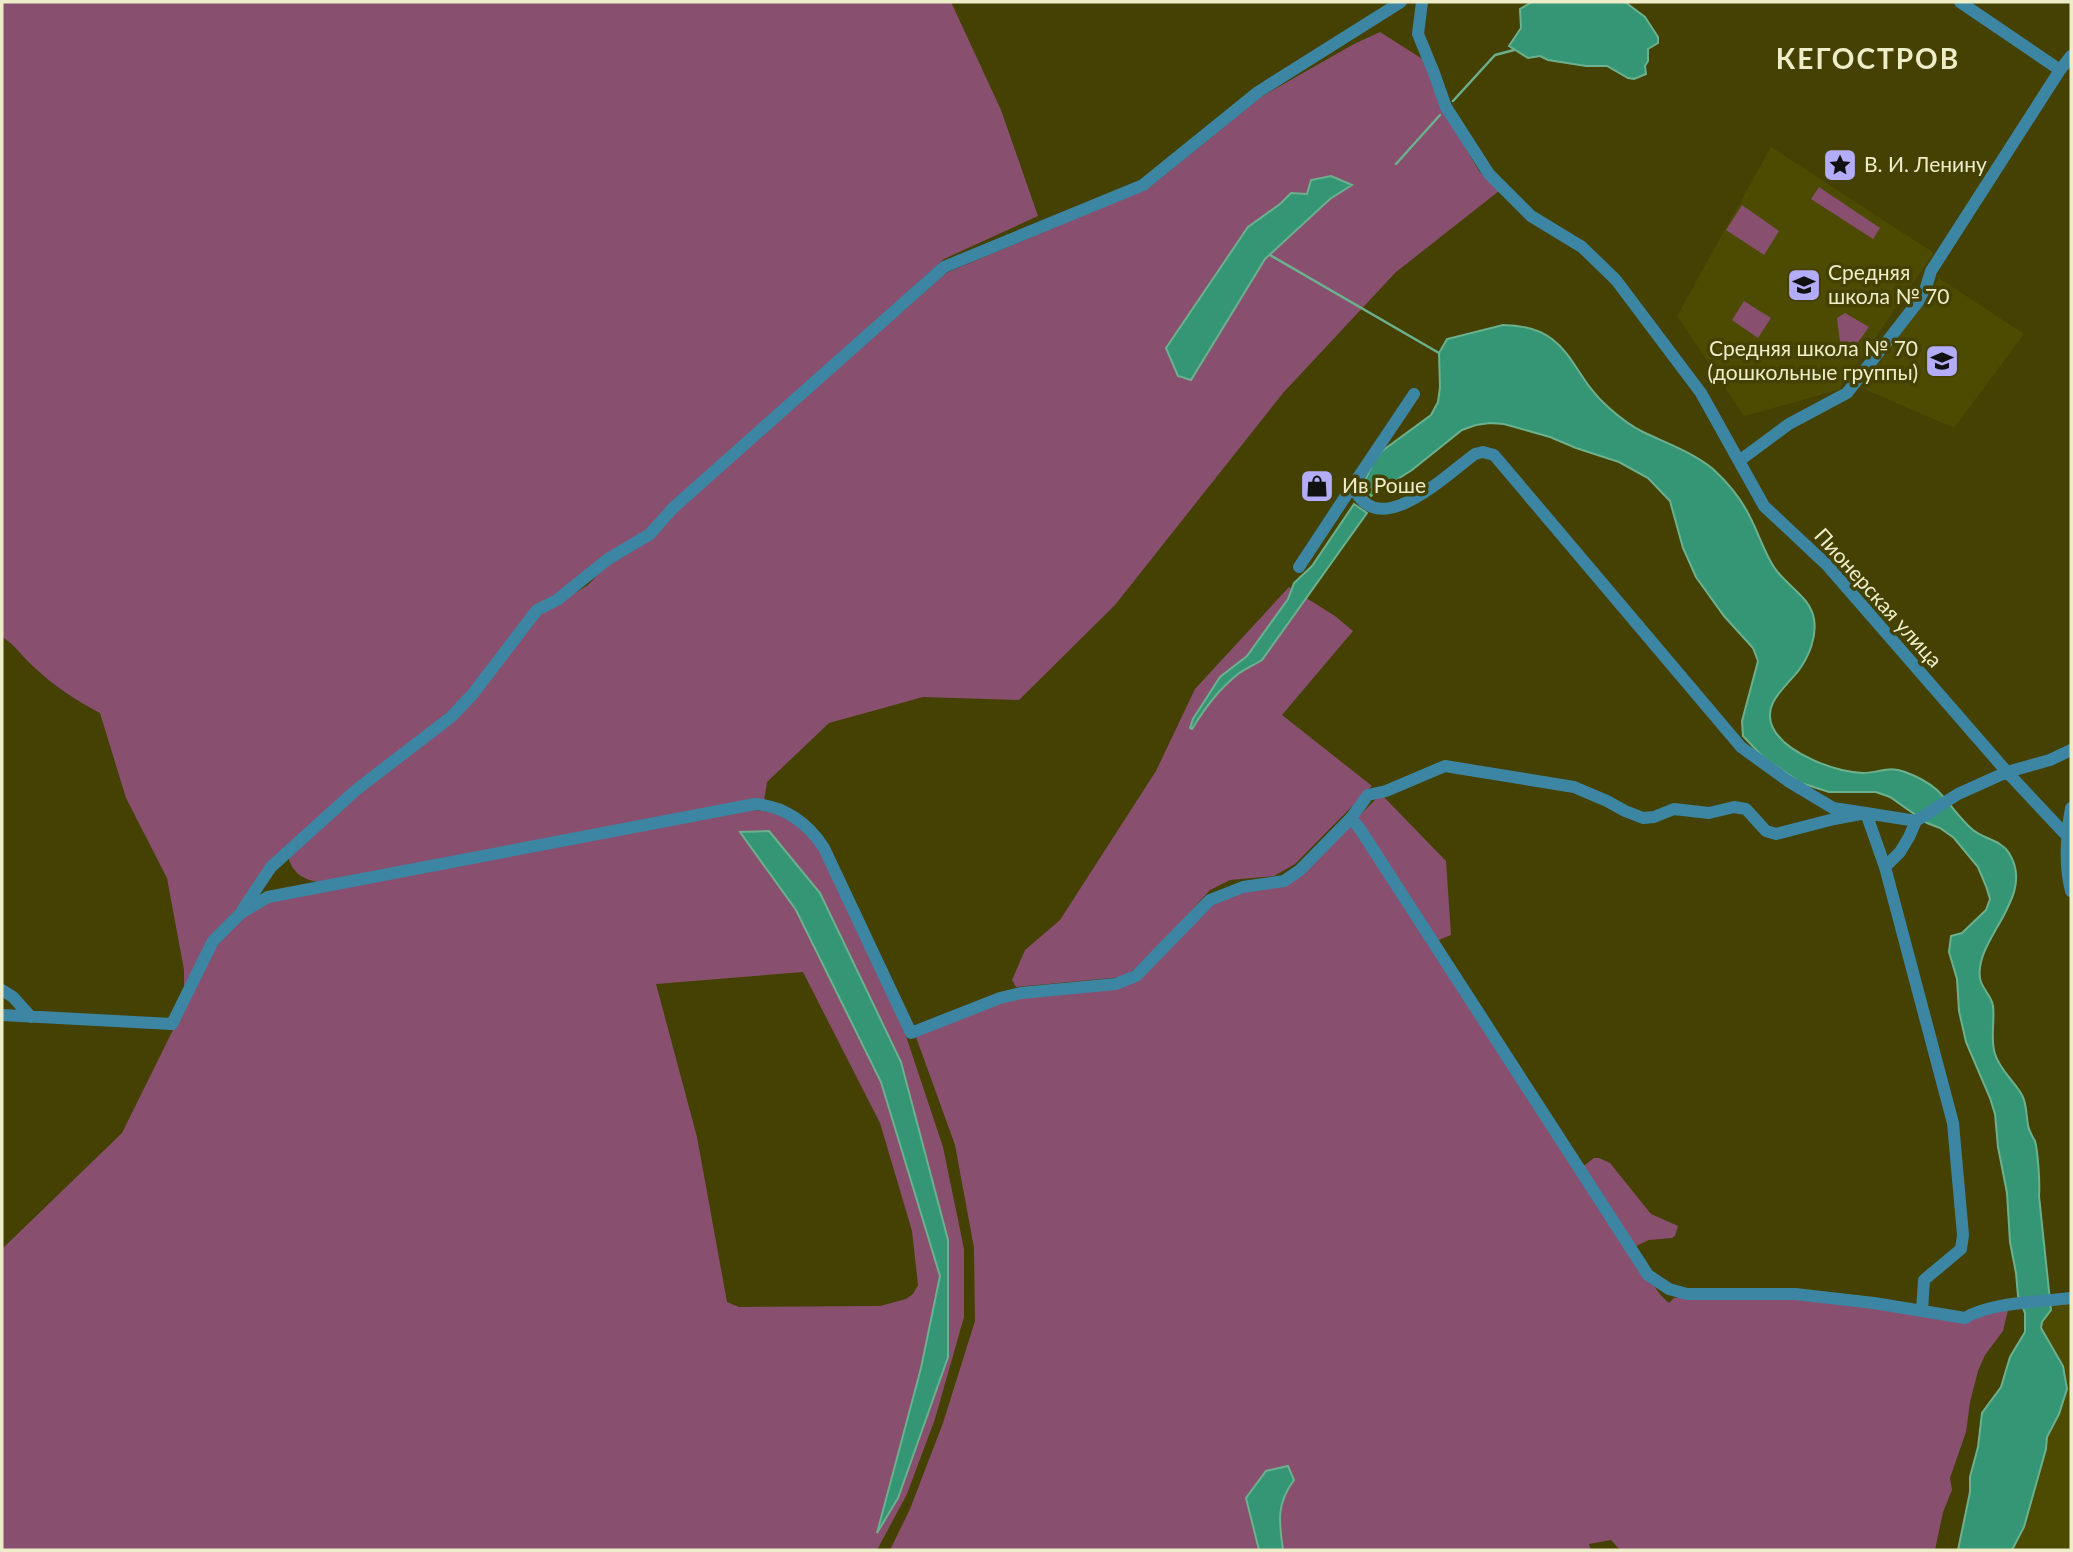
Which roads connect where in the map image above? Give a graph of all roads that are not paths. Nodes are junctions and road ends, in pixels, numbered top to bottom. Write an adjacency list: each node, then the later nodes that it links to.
1 (1401, 2): 19 (street)
2 (1422, 2): 7 (street, Пионерская улица)
3 (1960, 2): 5 (street)
4 (2070, 59): 5 (street)
5 (2060, 71): 7 (street)
6 (1414, 394): 8 (street)
7 (1739, 461): 11 (street, Пионерская улица)
8 (1353, 485): 9 (street); 13 (street)
9 (1299, 567)
10 (2071, 750): 11 (street)
11 (2007, 772): 15 (street); 16 (street, Пионерская улица)
12 (2071, 808): 16 (street)
13 (1866, 813): 14 (street); 15 (street); 17 (street)
14 (1351, 818): 19 (street); 24 (street)
15 (1916, 821): 17 (street)
16 (2066, 835): 18 (street)
17 (1885, 867): 24 (street)
18 (2071, 891)
19 (241, 913): 22 (street)
20 (2, 990): 22 (street)
21 (2, 1015): 22 (street)
22 (31, 1017)
23 (2071, 1298): 24 (street)
24 (1922, 1311)

